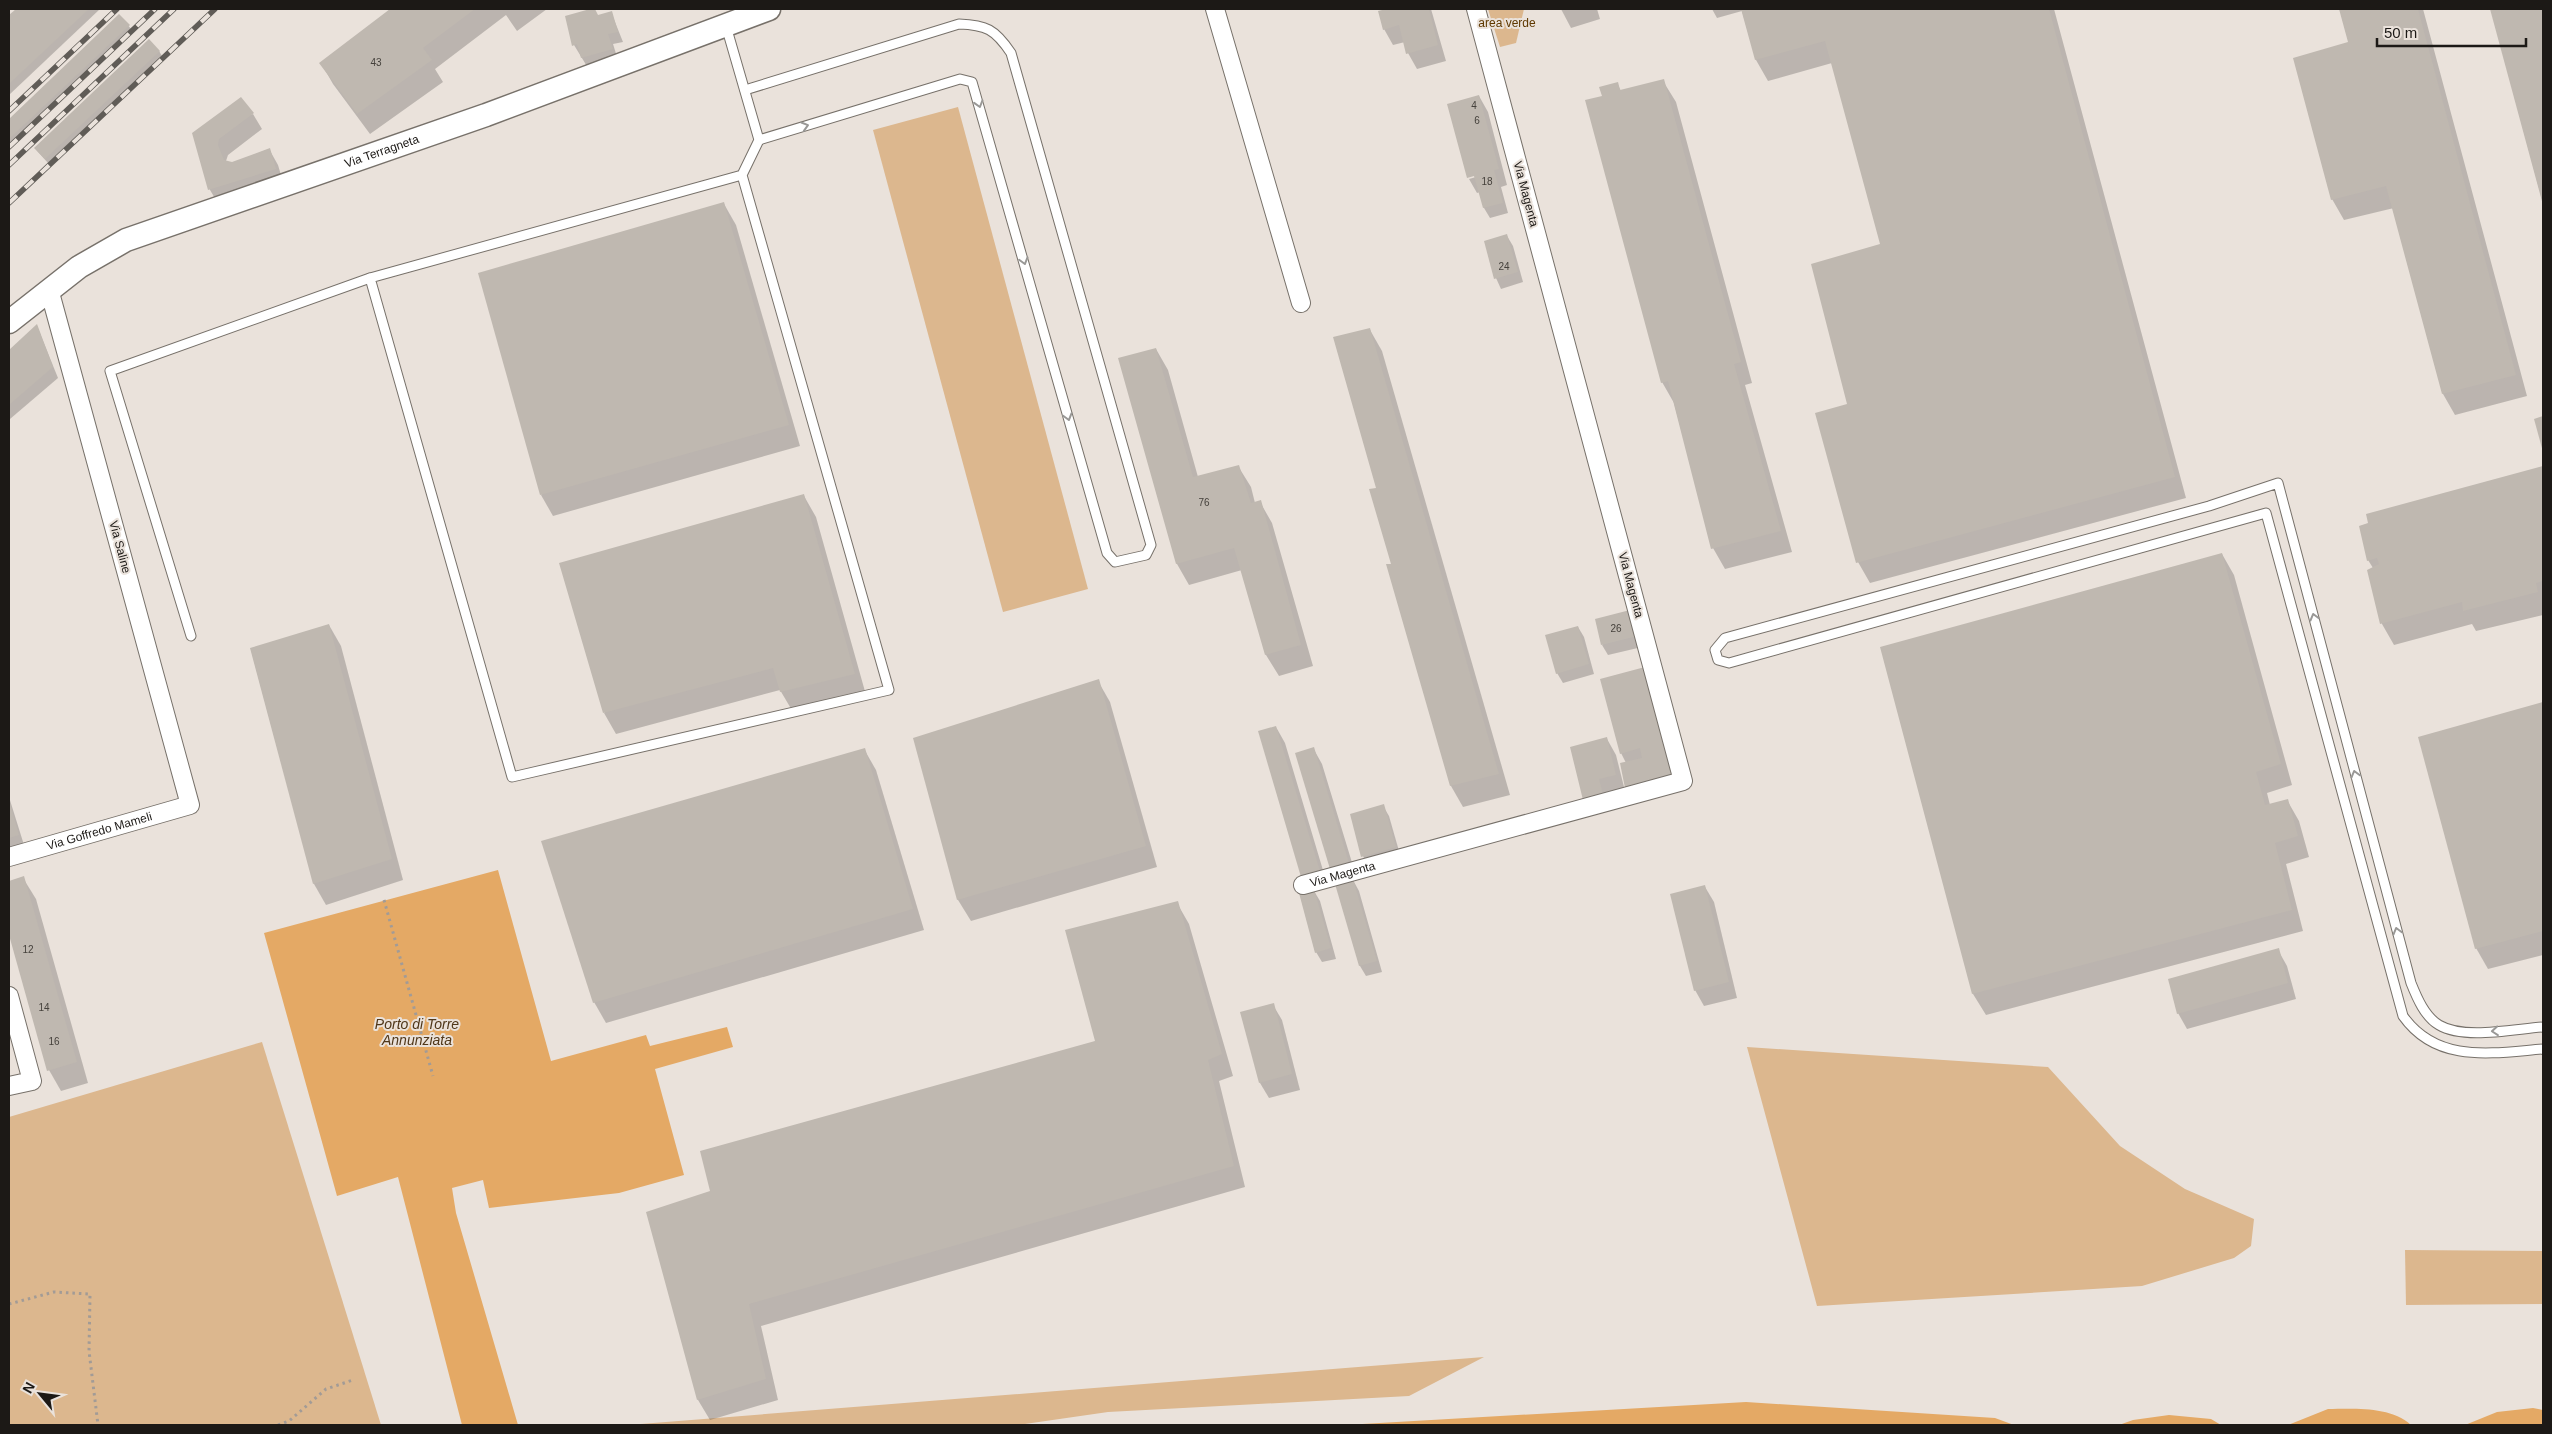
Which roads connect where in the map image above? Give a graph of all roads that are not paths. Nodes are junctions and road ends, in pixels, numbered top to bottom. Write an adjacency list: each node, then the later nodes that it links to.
1 (769, 9): 4 (street, Via Terragneta)
2 (1215, 9): 10 (street)
3 (1476, 9): 15 (street, Via Magenta)
4 (726, 26): 5 (lane); 9 (street, Via Terragneta)
5 (745, 90): 6 (lane); 6 (lane, one-way to 5)
6 (759, 140): 7 (lane)
7 (742, 176): 8 (lane); 8 (lane)
8 (370, 278): 12 (lane)
9 (49, 289): 11 (street, Via Terragneta); 13 (street, Via Saline)
10 (1302, 302)
11 (9, 322)
12 (191, 636)
13 (190, 805): 14 (street, Via Goffredo Mameli)
14 (9, 857)
15 (1303, 886)
16 (9, 996): 19 (street)
17 (2543, 1027): 18 (lane, one-way to 18)
18 (2543, 1049)
19 (9, 1086)

